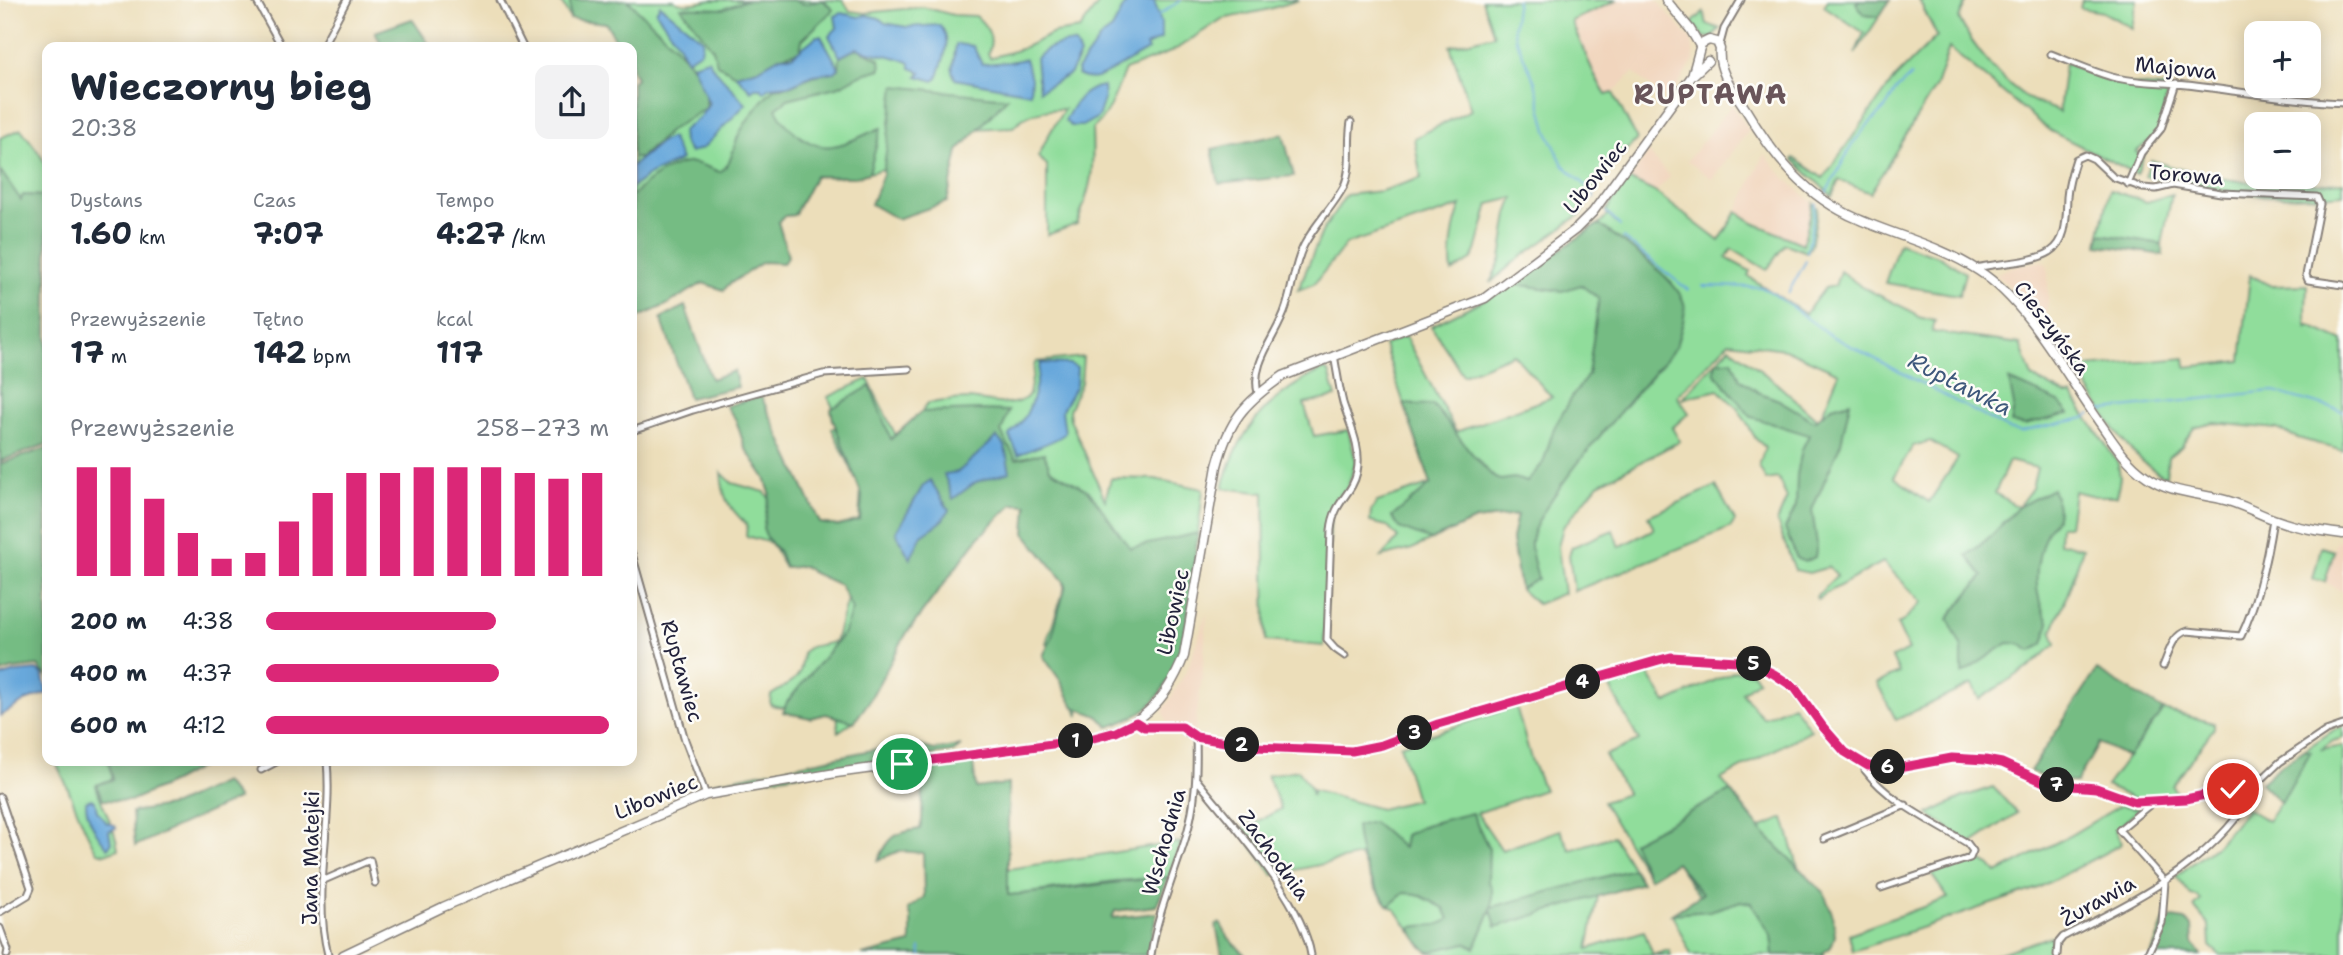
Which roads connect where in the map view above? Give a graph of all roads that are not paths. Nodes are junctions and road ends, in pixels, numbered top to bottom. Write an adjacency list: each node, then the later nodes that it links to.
1 (256, 0): 6 (street)
2 (348, 0): 7 (street)
3 (500, 0): 8 (street)
4 (1666, 0): 9 (street)
5 (1741, 0): 9 (street)
6 (279, 42)
7 (325, 42)
8 (521, 42)
9 (1708, 45): 11 (street); 11 (street, Cieszyńska); 12 (street, Libowiec)
10 (2051, 54): 13 (street, Majowa)
11 (1712, 60): 12 (street, Libowiec); 17 (street, Cieszyńska)
12 (1692, 76): 19 (street, Libowiec)
13 (2176, 83): 14 (street, Majowa); 16 (street)
14 (2343, 103)
15 (1351, 122): 21 (street)
16 (2128, 184): 17 (street, Torowa); 18 (street, Torowa)
17 (1975, 268): 23 (street, Cieszyńska)
18 (2343, 285)
19 (1334, 355): 21 (street, Libowiec); 26 (street)
20 (909, 369): 22 (street)
21 (1258, 393): 28 (street, Libowiec)
22 (637, 429)
23 (2273, 519): 24 (street, Cieszyńska); 27 (street)
24 (2343, 534)
25 (637, 572): 37 (street, Ruptawiec)
26 (1345, 656)
27 (2163, 666)
28 (1136, 722): 30 (street); 37 (street, Libowiec)
29 (2343, 725): 36 (street)
30 (1196, 737): 33 (street); 35 (street, Wschodnia)
31 (269, 766): 34 (street)
32 (327, 766): 42 (street, Jana Matejki)
33 (1868, 766): 39 (street); 40 (street)
34 (261, 770)
35 (1197, 780): 51 (street, Wschodnia); 52 (street, Zachodnia)
36 (2260, 781): 39 (street); 43 (street, Żurawia)
37 (706, 795): 50 (street, Libowiec)
38 (0, 797): 46 (street)
39 (2154, 801): 43 (street)
40 (1906, 805): 41 (street); 45 (street)
41 (1824, 839)
42 (323, 881): 44 (street); 49 (street, Jana Matejki)
43 (2165, 881): 53 (street, Żurawia); 54 (street)
44 (375, 883)
45 (1881, 888)
46 (0, 912)
47 (0, 928): 48 (street)
48 (7, 955)
49 (328, 955)
50 (343, 955)
51 (1152, 955)
52 (1311, 955)
53 (2057, 955)
54 (2147, 955)

